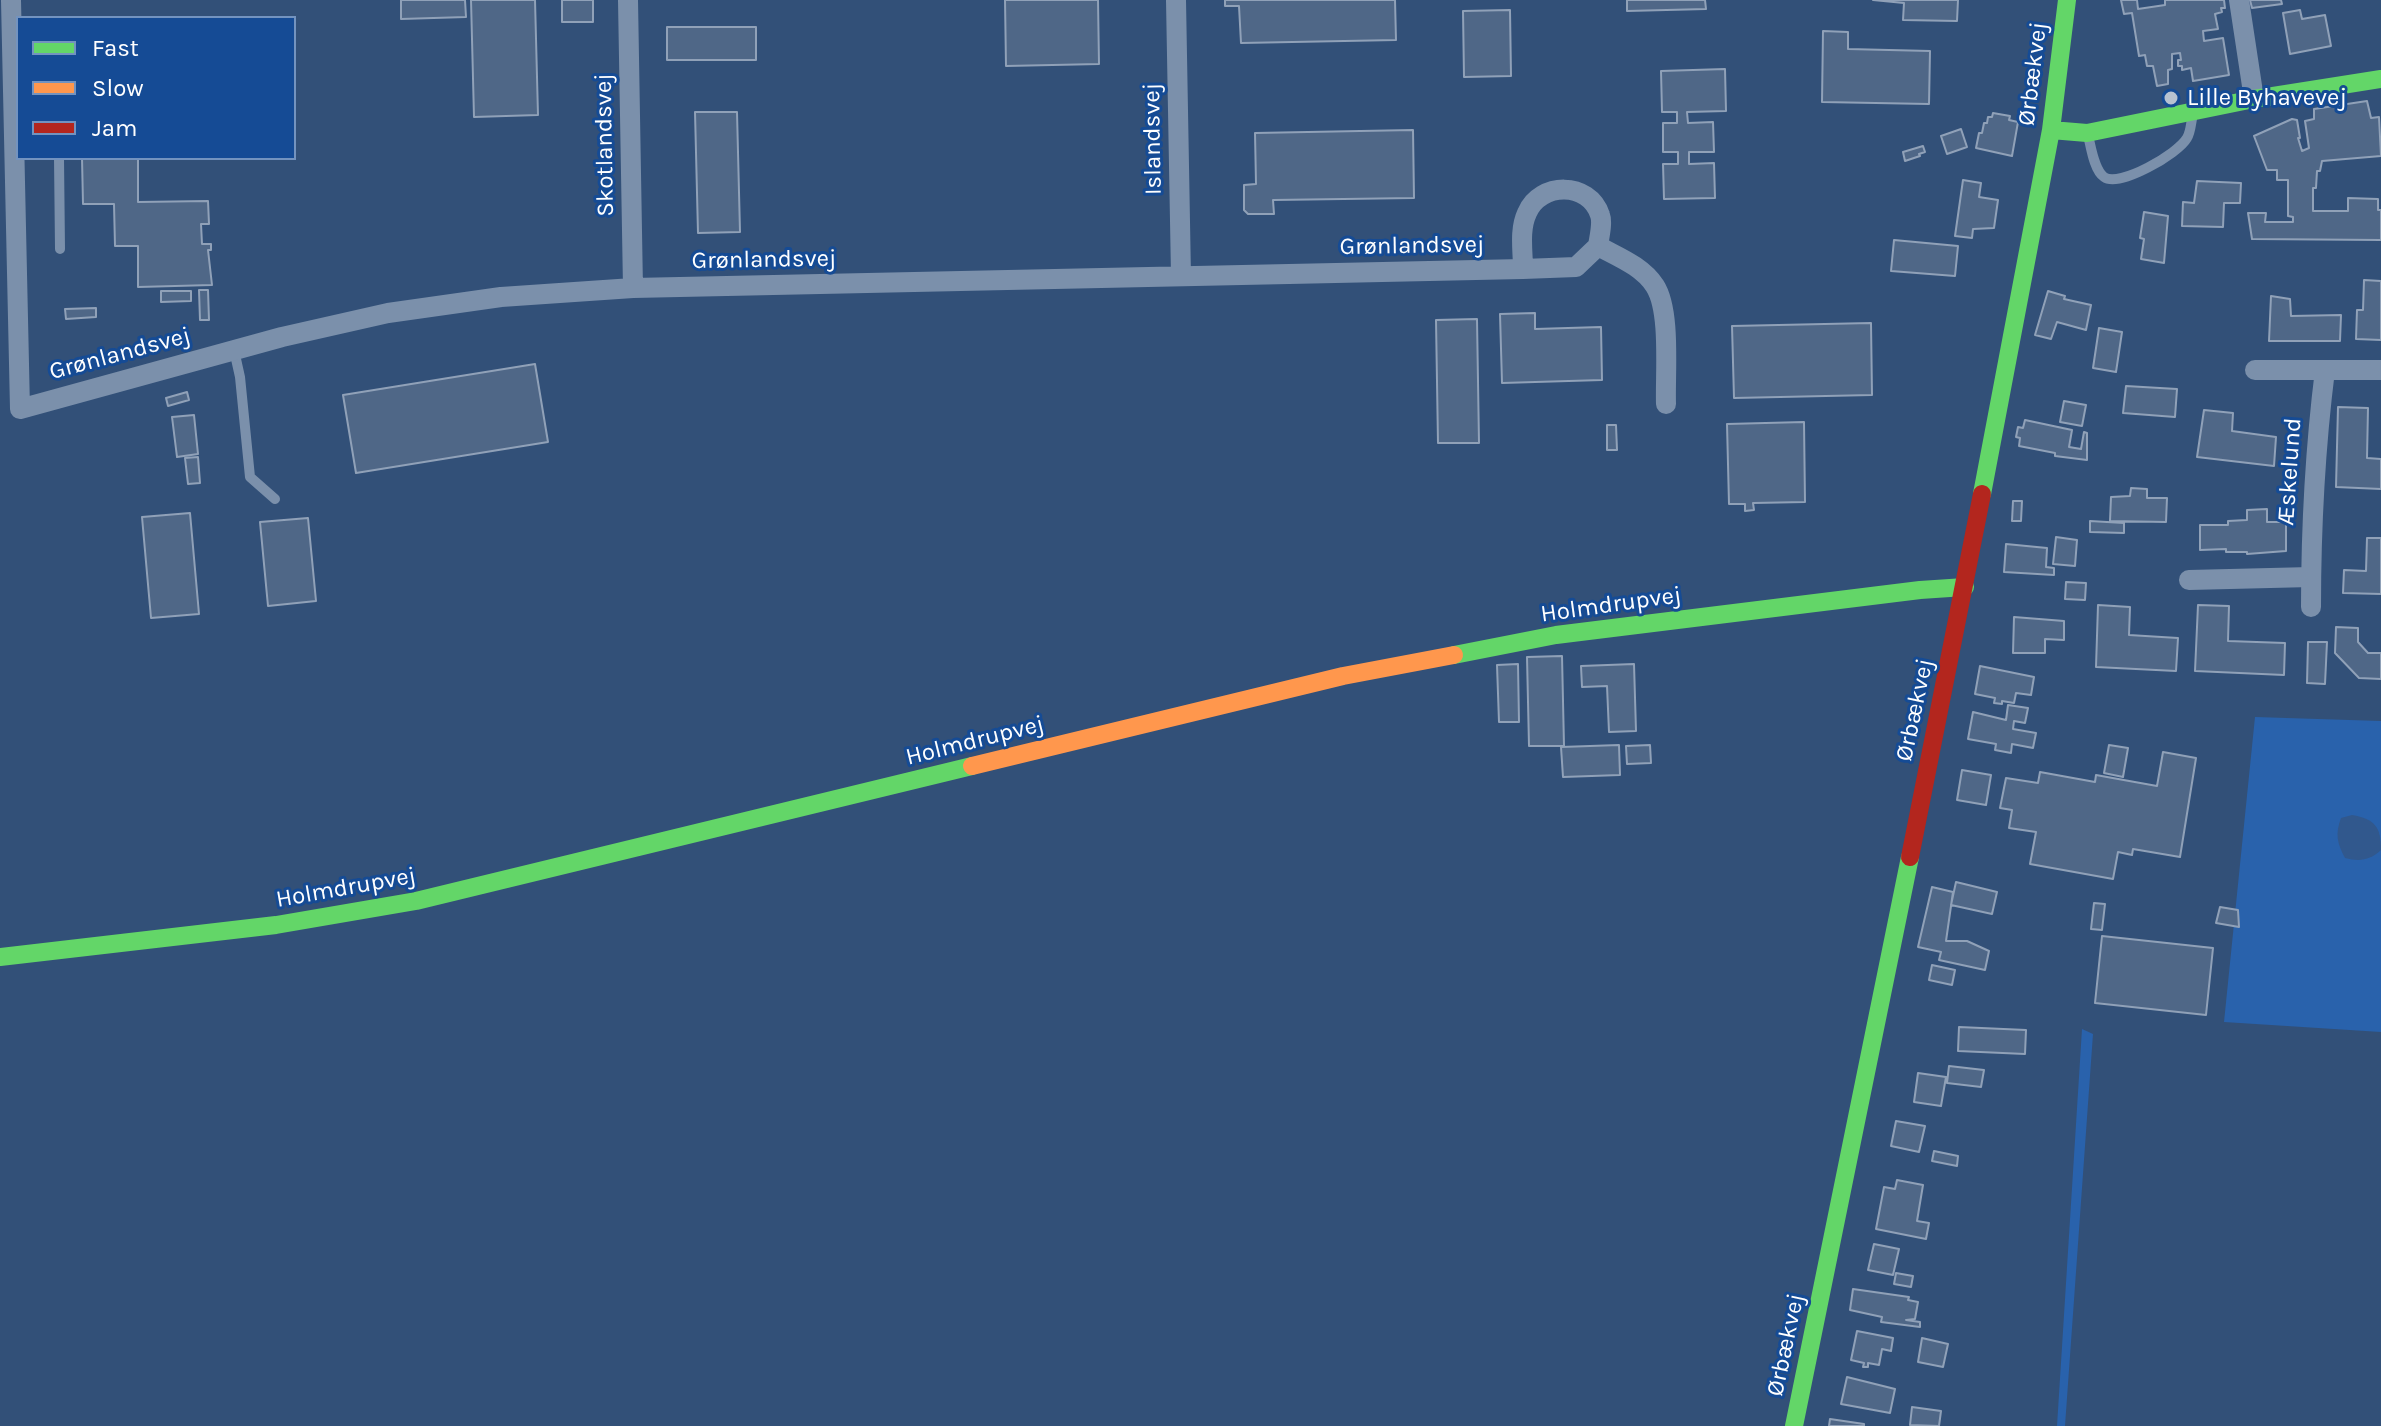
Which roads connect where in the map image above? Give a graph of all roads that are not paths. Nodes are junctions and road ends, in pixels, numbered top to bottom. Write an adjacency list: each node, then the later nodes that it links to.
1 (11, 0): 6 (street)
2 (628, 0): 19 (street, Skotlandsvej)
3 (1176, 0): 18 (street, Islandsvej)
4 (2067, 0): 11 (street, Ørbækvej)
5 (2239, 0): 8 (street)
6 (15, 36): 9 (street, Grønlandsvej)
7 (2381, 79): 8 (street)
8 (2254, 99): 10 (street)
9 (16, 111)
10 (2194, 112): 12 (street); 12 (lane)
11 (2051, 130): 12 (street); 28 (street, Ørbækvej)
12 (2087, 133)
13 (17, 160): 20 (street, Grønlandsvej)
14 (59, 160): 16 (lane)
15 (1598, 246): 17 (street, Grønlandsvej); 17 (street); 24 (street)
16 (60, 249)
17 (1523, 269): 18 (street, Grønlandsvej)
18 (1181, 276): 19 (street, Grønlandsvej)
19 (633, 288): 20 (street, Grønlandsvej)
20 (234, 350): 25 (lane)
21 (2255, 370): 22 (street)
22 (2325, 370): 23 (street); 26 (street, Æskelund)
23 (2381, 370)
24 (1666, 404)
25 (275, 499)
26 (2311, 577): 27 (street); 29 (street, Æskelund)
27 (2189, 580)
28 (1965, 587): 30 (street, Holmdrupvej); 31 (street, Ørbækvej)
29 (2311, 607)
30 (0, 957)
31 (1794, 1426)

